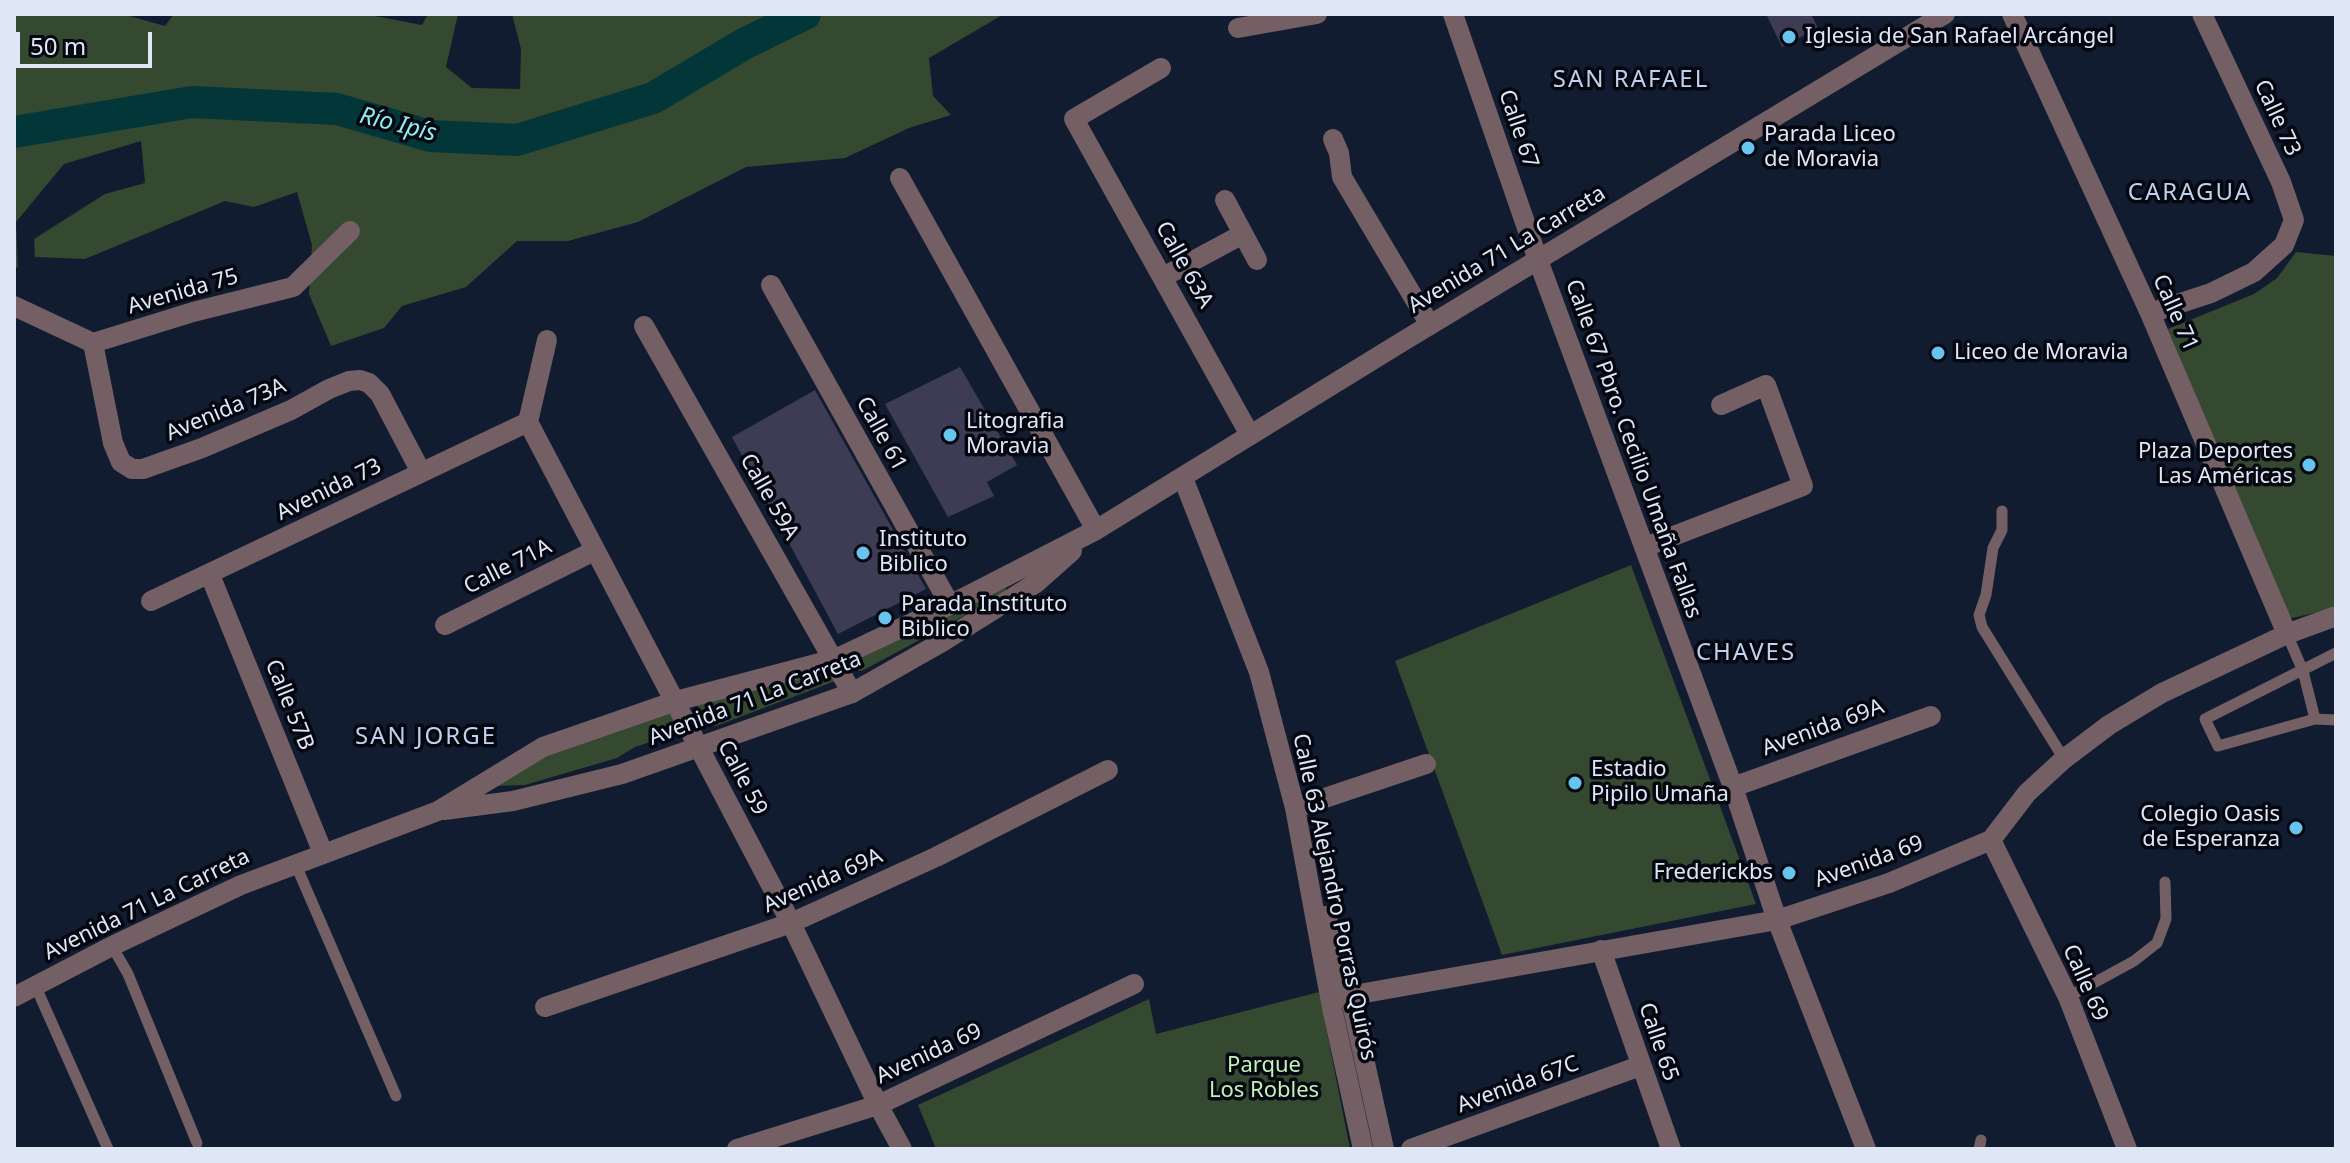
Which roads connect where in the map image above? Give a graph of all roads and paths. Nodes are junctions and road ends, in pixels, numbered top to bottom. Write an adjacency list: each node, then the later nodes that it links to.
1 (1317, 14): 6 (street)
2 (1453, 14): 14 (street, Calle 67)
3 (1945, 14): 14 (street, Avenida 71 La Carreta)
4 (2012, 14): 18 (street, Calle 71)
5 (2202, 14): 18 (street, Calle 73)
6 (1238, 28)
7 (1161, 68): 15 (street, Calle 63A)
8 (1333, 139): 19 (street)
9 (900, 178): 29 (street)
10 (1225, 200): 12 (street)
11 (350, 231): 22 (street, Avenida 75)
12 (1243, 234): 13 (street); 15 (street)
13 (1257, 260)
14 (1538, 260): 19 (street, Avenida 71 La Carreta); 30 (street, Calle 67 Pbro. Cecilio Umaña Fallas)
15 (1163, 277): 25 (street, Calle 63A)
16 (771, 285): 34 (street, Calle 61)
17 (14, 306): 22 (street)
18 (2150, 313): 37 (street, Calle 71)
19 (1430, 325): 25 (street, Avenida 71 La Carreta)
20 (644, 326): 39 (street, Calle 59A)
21 (547, 340): 24 (street)
22 (93, 343): 26 (street, Avenida 73A)
23 (1721, 405): 30 (street)
24 (528, 422): 26 (street, Avenida 73); 31 (street, Calle 59)
25 (1250, 435): 27 (street, Avenida 71 La Carreta)
26 (421, 472): 32 (street, Avenida 73)
27 (1183, 478): 29 (street, Avenida 71 La Carreta); 51 (street, Calle 63 Alejandro Porras Quirós)
28 (2002, 511): 47 (lane)
29 (1096, 530): 34 (street, Avenida 71 La Carreta); 41 (street, Avenida 71 La Carreta)
30 (1645, 547): 50 (street, Calle 67 Pbro. Cecilio Umaña Fallas)
31 (594, 551): 36 (street, Calle 71A); 42 (street, Calle 59)
32 (210, 575): 33 (street, Avenida 73); 54 (street, Calle 57B)
33 (151, 601)
34 (950, 605): 39 (street, Avenida 71 La Carreta)
35 (2336, 616): 37 (street, Avenida 69)
36 (445, 625)
37 (2287, 634): 40 (lane); 47 (street, Avenida 69)
38 (2336, 653): 40 (lane)
39 (835, 659): 41 (street, Calle 59A); 42 (street, Avenida 71 La Carreta)
40 (2303, 671): 44 (lane); 44 (lane)
41 (852, 693): 46 (street, Avenida 71 La Carreta)
42 (676, 701): 46 (street, Calle 59); 52 (street, Avenida 71 La Carreta)
43 (1931, 716): 50 (street, Avenida 69A)
44 (2315, 719): 45 (lane)
45 (2336, 720)
46 (698, 748): 52 (street, Avenida 71 La Carreta); 58 (street, Calle 59)
47 (2064, 759): 53 (street, Avenida 69)
48 (1426, 764): 51 (street)
49 (1108, 770): 58 (street, Avenida 69A)
50 (1733, 787): 57 (street, Calle 67 Pbro. Cecilio Umaña Fallas)
51 (1295, 808): 63 (street, Calle 63 Alejandro Porras Quirós)
52 (438, 811): 54 (street, Avenida 71 La Carreta)
53 (1991, 840): 57 (street, Avenida 69); 64 (street, Calle 69)
54 (323, 853): 55 (street, Avenida 71 La Carreta)
55 (295, 863): 59 (street, Avenida 71 La Carreta); 67 (lane)
56 (2165, 882): 64 (lane)
57 (1777, 920): 60 (street, Avenida 69); 77 (street, Calle 67 Pbro. Cecilio Umaña Fallas)
58 (791, 923): 65 (street, Avenida 69A); 68 (street, Calle 59)
59 (112, 946): 62 (street, Avenida 71 La Carreta); 69 (lane)
60 (1601, 950): 63 (street, Avenida 69); 66 (street, Calle 65)
61 (1134, 984): 68 (street, Avenida 69)
62 (21, 990): 70 (lane)
63 (1340, 997): 73 (street, Calle 63 Alejandro Porras Quirós); 74 (street, Calle 63 Alejandro Porras Quirós)
64 (2068, 997): 78 (street, Calle 69)
65 (545, 1007)
66 (1640, 1066): 75 (street, Avenida 67C); 76 (street, Calle 65)
67 (396, 1096)
68 (878, 1105): 71 (street, Avenida 69); 72 (street, Calle 59)
69 (197, 1143)
70 (108, 1149)
71 (737, 1149)
72 (902, 1149)
73 (1363, 1149)
74 (1384, 1149)
75 (1411, 1149)
76 (1671, 1149)
77 (1866, 1149)
78 (2127, 1149)

